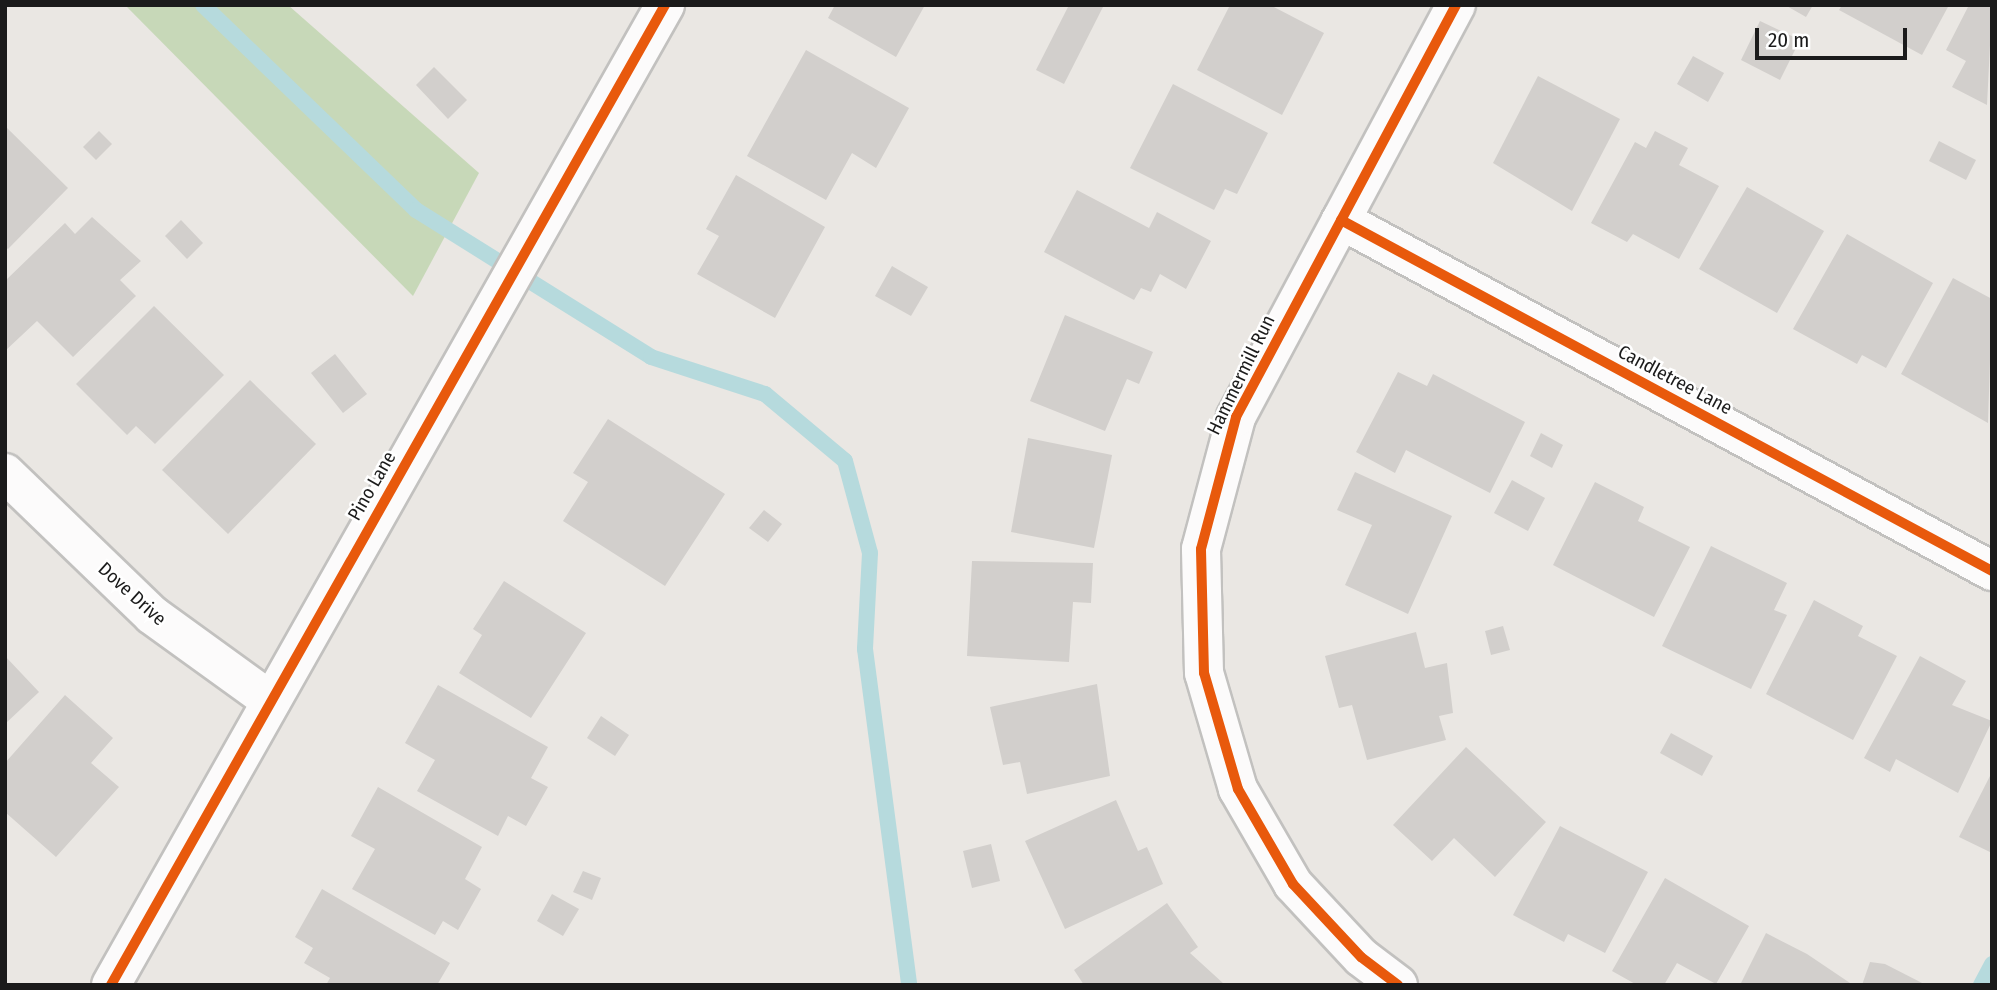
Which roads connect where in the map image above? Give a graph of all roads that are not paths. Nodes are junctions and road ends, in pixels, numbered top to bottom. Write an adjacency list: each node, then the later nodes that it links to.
1 (665, 5): 6 (street, Pino Lane)
2 (1457, 5): 3 (street, Hammermill Run)
3 (1341, 220): 5 (street, Candletree Lane); 8 (street, Hammermill Run)
4 (5, 473): 6 (street, Dove Drive)
5 (1992, 571)
6 (271, 701): 7 (street, Pino Lane)
7 (111, 985)
8 (1398, 985)

